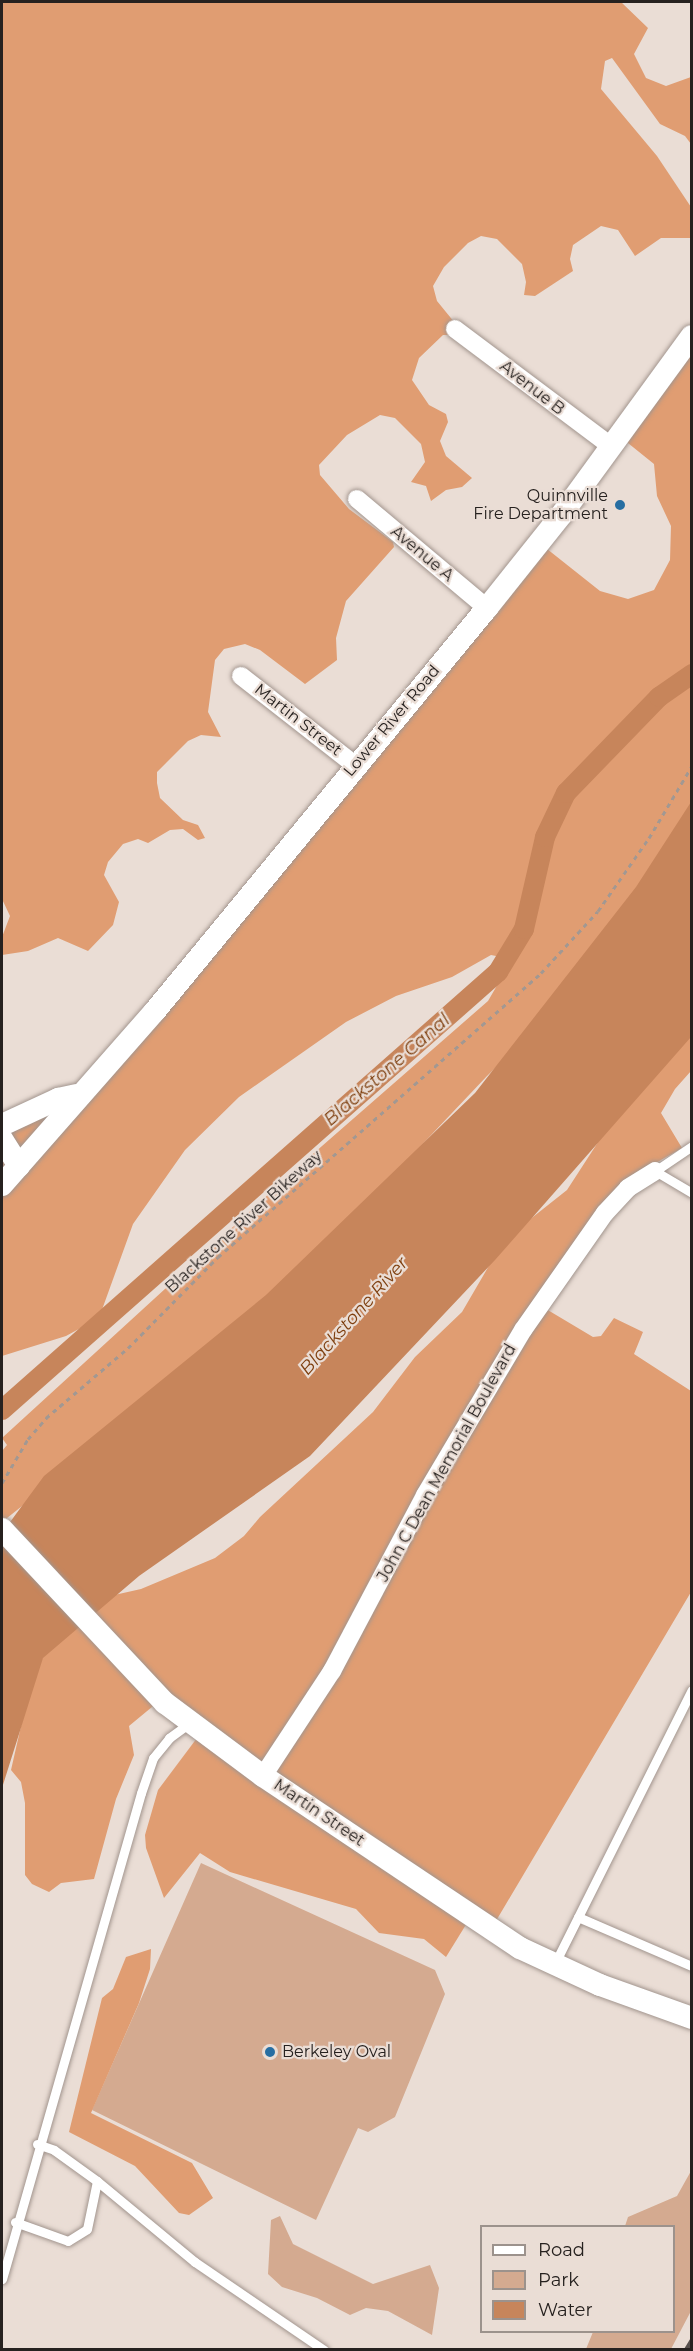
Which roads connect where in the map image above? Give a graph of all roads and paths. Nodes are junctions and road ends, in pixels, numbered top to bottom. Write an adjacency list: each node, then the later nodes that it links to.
1 (455, 328): 3 (street, Avenue B)
2 (692, 336): 3 (street, Lower River Road)
3 (611, 446): 5 (street, Lower River Road)
4 (357, 499): 5 (street, Avenue A)
5 (487, 608): 7 (street, Lower River Road)
6 (242, 676): 7 (street, Martin Street)
7 (355, 765): 9 (street, Lower River Road)
8 (692, 766): 17 (path, Blackstone River Bikeway)
9 (77, 1095): 10 (street); 13 (street, Lower River Road)
10 (2, 1125)
11 (2, 1138): 13 (street)
12 (692, 1146): 14 (lane)
13 (19, 1166): 15 (street, Lower River Road)
14 (655, 1171): 16 (lane); 21 (street, John C Dean Memorial Boulevard)
15 (2, 1185)
16 (692, 1193)
17 (2, 1483)
18 (2, 1529): 20 (street, Martin Street)
19 (692, 1690): 22 (lane)
20 (190, 1723): 21 (street, Martin Street); 26 (lane)
21 (263, 1776): 23 (street, Martin Street)
22 (578, 1917): 23 (lane); 24 (lane)
23 (554, 1965): 25 (street, Martin Street)
24 (692, 1966)
25 (692, 2018)
26 (37, 2144): 27 (lane); 28 (lane)
27 (97, 2181): 28 (lane); 30 (lane)
28 (15, 2222): 29 (lane)
29 (2, 2279)
30 (324, 2349)

